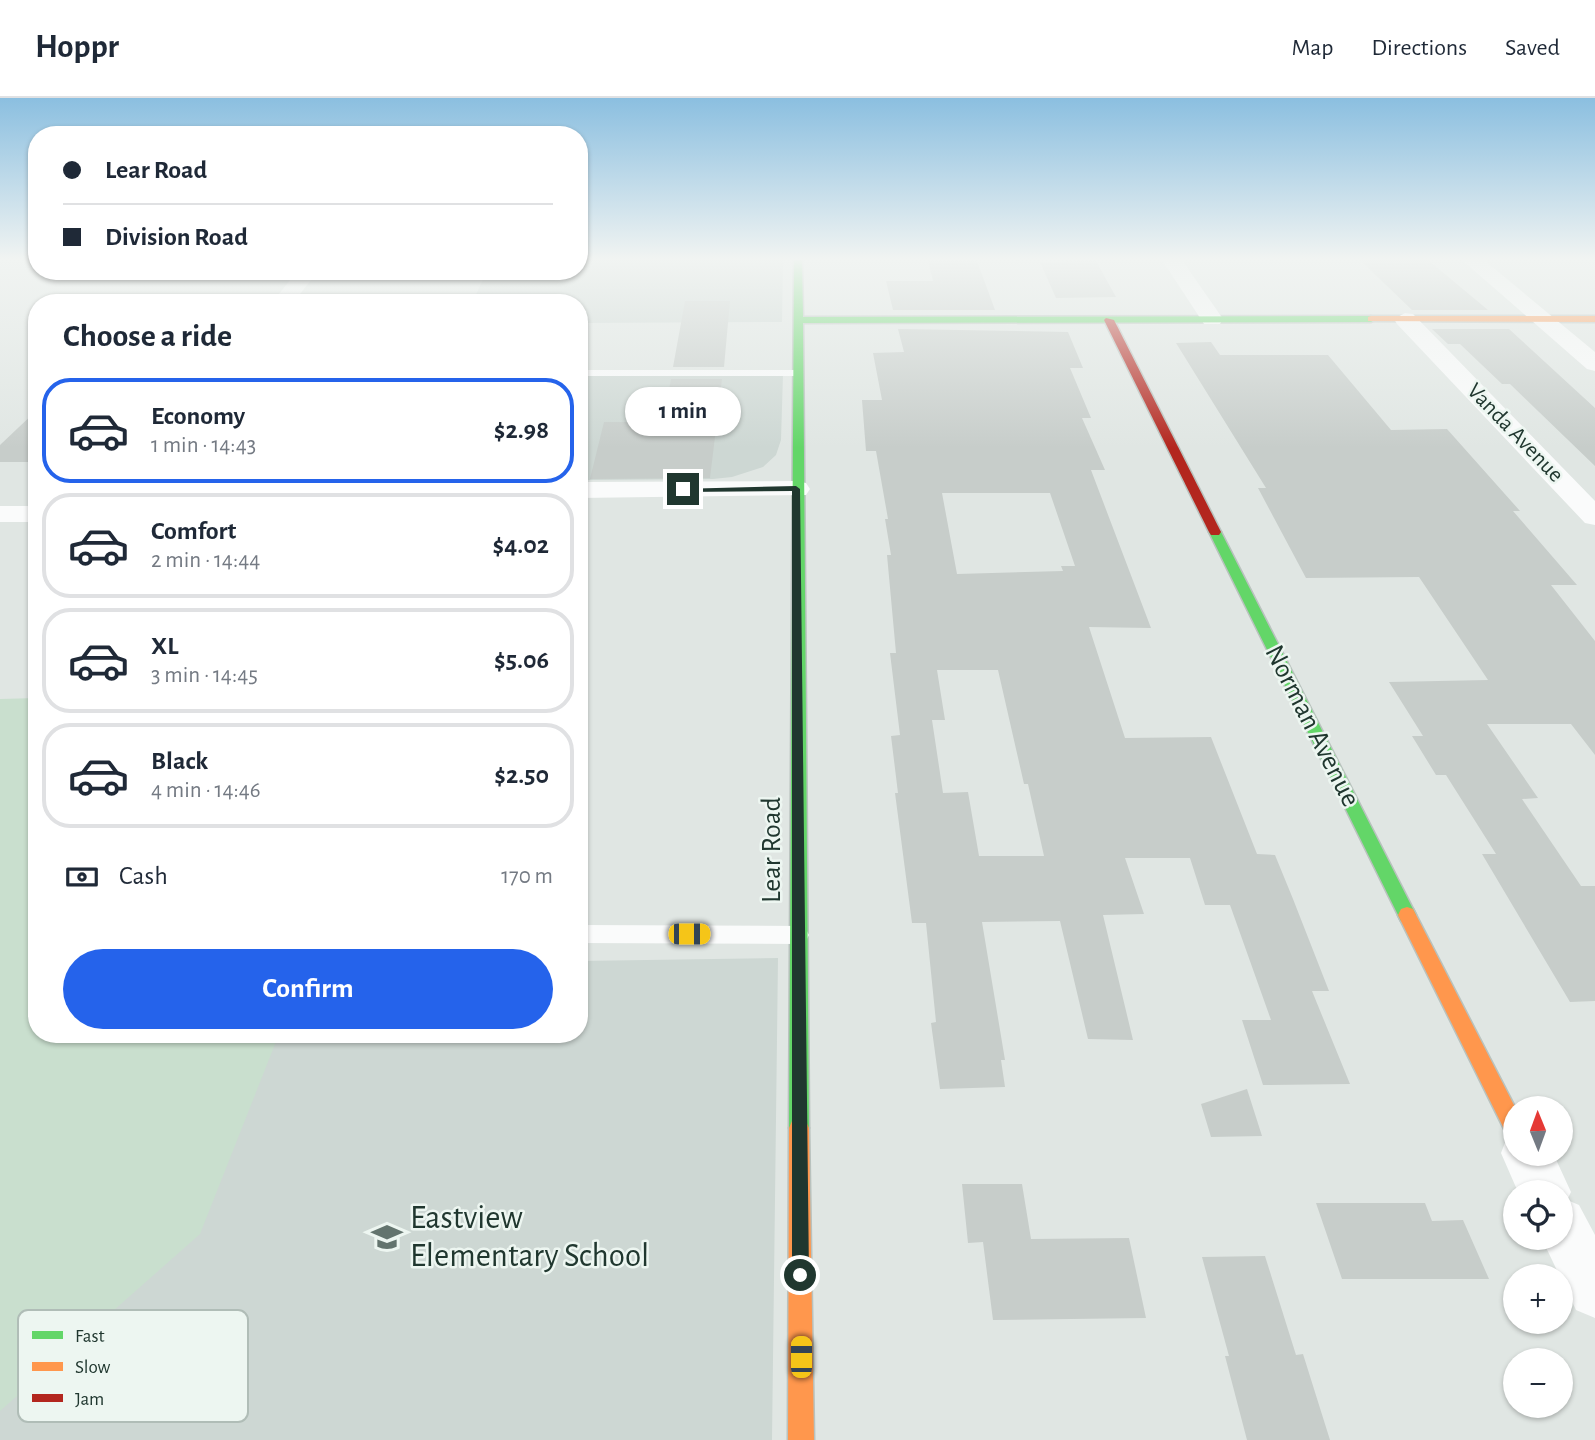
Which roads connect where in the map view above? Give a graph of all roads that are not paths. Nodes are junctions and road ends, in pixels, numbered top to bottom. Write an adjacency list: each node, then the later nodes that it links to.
1 (798, 323): 7 (street, Lear Road)
2 (1110, 323): 15 (street, Norman Avenue)
3 (1408, 323): 12 (street, Vanda Avenue)
4 (1545, 323): 5 (street)
5 (1595, 364)
6 (588, 373): 7 (lane)
7 (797, 373): 8 (street, Lear Road)
8 (796, 489): 9 (street); 14 (street, Lear Road)
9 (588, 490)
10 (0, 514): 11 (street)
11 (28, 514)
12 (1595, 516)
13 (588, 934): 14 (lane)
14 (799, 935): 18 (street, Lear Road)
15 (1503, 1106)
16 (1573, 1247): 17 (street)
17 (1595, 1291)
18 (801, 1440)

